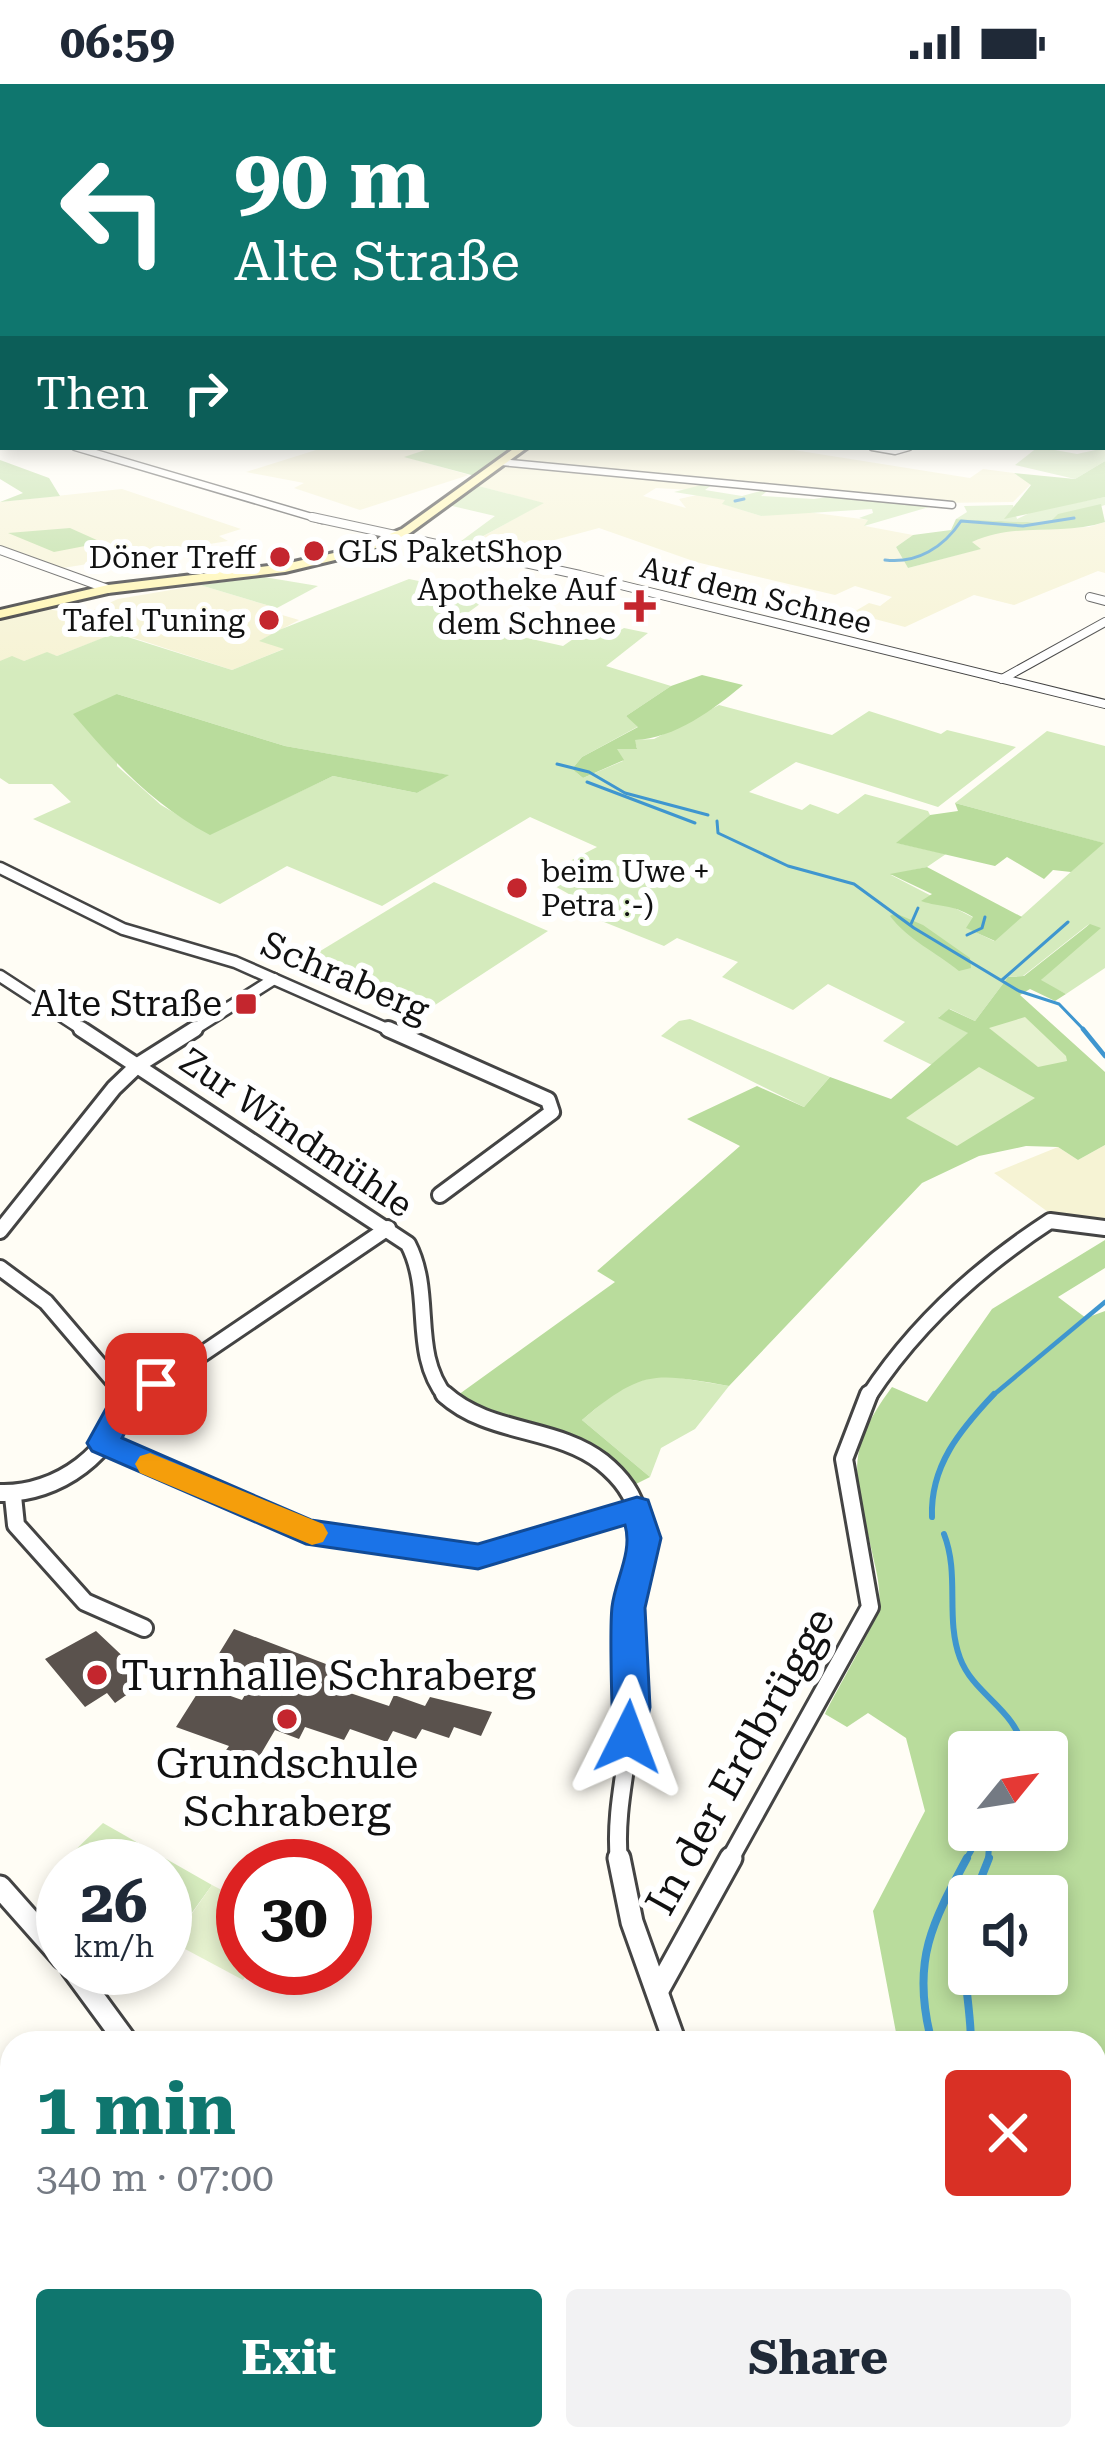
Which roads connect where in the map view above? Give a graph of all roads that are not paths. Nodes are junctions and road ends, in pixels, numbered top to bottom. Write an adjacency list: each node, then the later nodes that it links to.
1 (92, 452): 5 (street, Auf dem Schnee)
2 (515, 452): 3 (main road)
3 (501, 462): 4 (street); 5 (main road)
4 (952, 505)
5 (395, 537): 7 (main road); 12 (street, Auf dem Schnee)
6 (0, 550): 7 (street)
7 (86, 586): 10 (main road)
8 (1090, 597): 9 (street)
9 (1105, 601)
10 (0, 614)
11 (1105, 622): 12 (street)
12 (1002, 679): 13 (street, Auf dem Schnee)
13 (1105, 704)
14 (0, 868): 16 (street, Schraberg)
15 (0, 976): 17 (street, Zur Windmühle)
16 (274, 979): 17 (street); 19 (street, Schraberg)
17 (138, 1065): 21 (street); 22 (street, Zur Windmühle)
18 (446, 1170): 19 (street)
19 (462, 1180): 20 (street, Schraberg)
20 (440, 1195)
21 (1, 1228)
22 (388, 1228): 25 (street); 28 (street, Zur Windmühle)
23 (1105, 1228): 32 (street, In der Erdbrügge)
24 (0, 1268): 25 (street)
25 (128, 1395): 26 (street)
26 (103, 1443): 27 (street); 28 (street)
27 (4, 1493): 29 (street)
28 (637, 1509): 32 (street)
29 (144, 1628)
30 (0, 1887): 31 (street)
31 (36, 1928)
32 (658, 1990): 35 (street)
33 (92, 1995): 34 (street)
34 (118, 2031)
35 (671, 2031)

